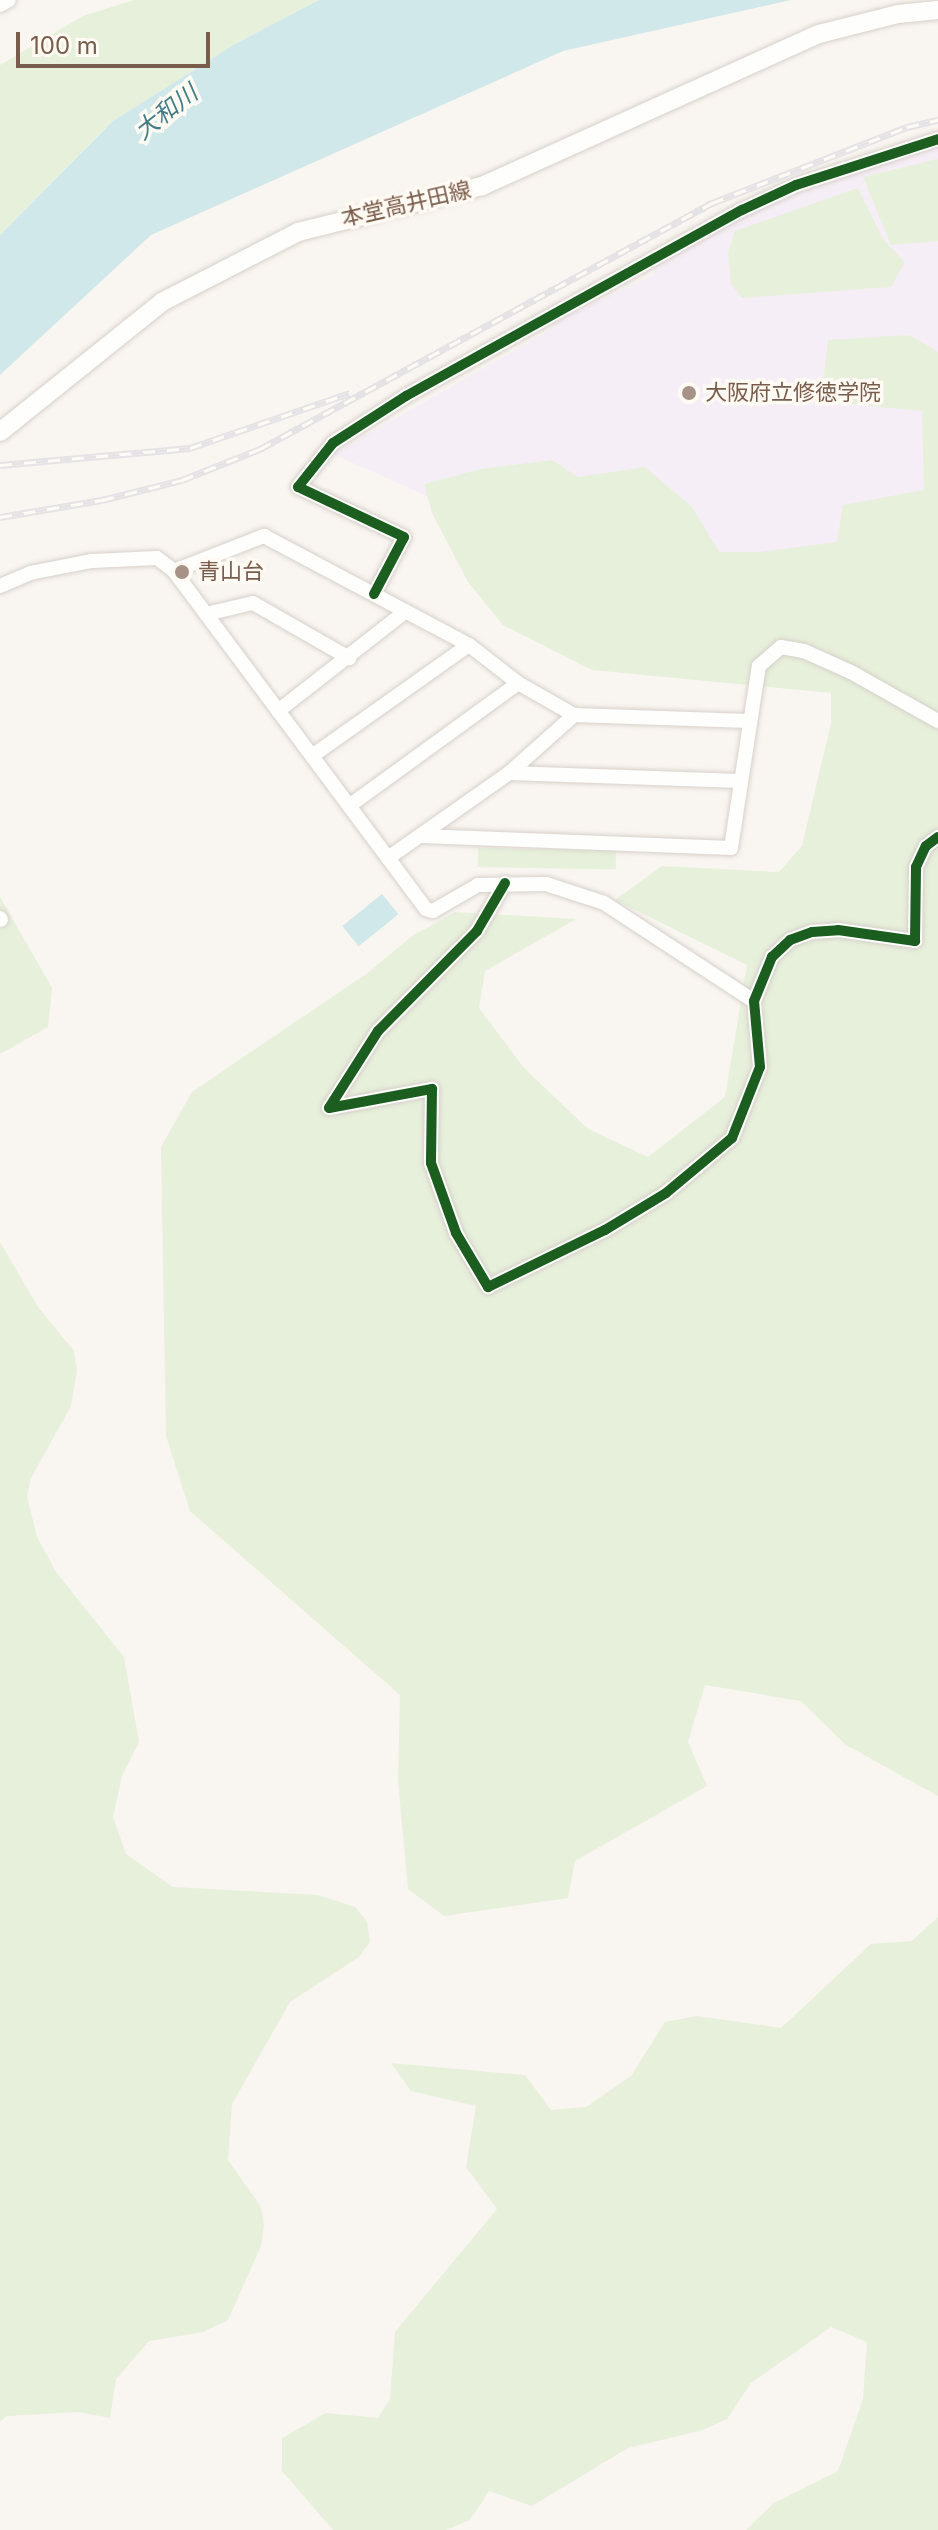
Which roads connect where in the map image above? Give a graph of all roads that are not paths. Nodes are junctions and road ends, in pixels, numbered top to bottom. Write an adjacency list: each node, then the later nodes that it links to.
1 (9, 0): 2 (street)
2 (0, 5)
3 (938, 10): 5 (main road, 本堂高井田線)
4 (938, 139): 8 (street)
5 (0, 432)
6 (174, 571): 7 (street); 8 (street); 10 (street)
7 (0, 586)
8 (374, 594): 9 (street)
9 (406, 611): 11 (street); 12 (street)
10 (206, 614): 12 (street); 14 (street)
11 (469, 645): 13 (street); 18 (street)
12 (349, 658): 14 (street)
13 (518, 683): 15 (street); 21 (street)
14 (278, 711): 18 (street)
15 (574, 715): 16 (street); 19 (street)
16 (749, 721): 17 (street); 20 (street)
17 (938, 721)
18 (312, 756): 21 (street)
19 (509, 773): 20 (street); 22 (street)
20 (741, 781): 22 (street)
21 (349, 806): 24 (street)
22 (422, 836): 24 (street)
23 (938, 837): 26 (street)
24 (388, 858): 25 (street)
25 (505, 883): 26 (street); 26 (street)
26 (754, 1001)

